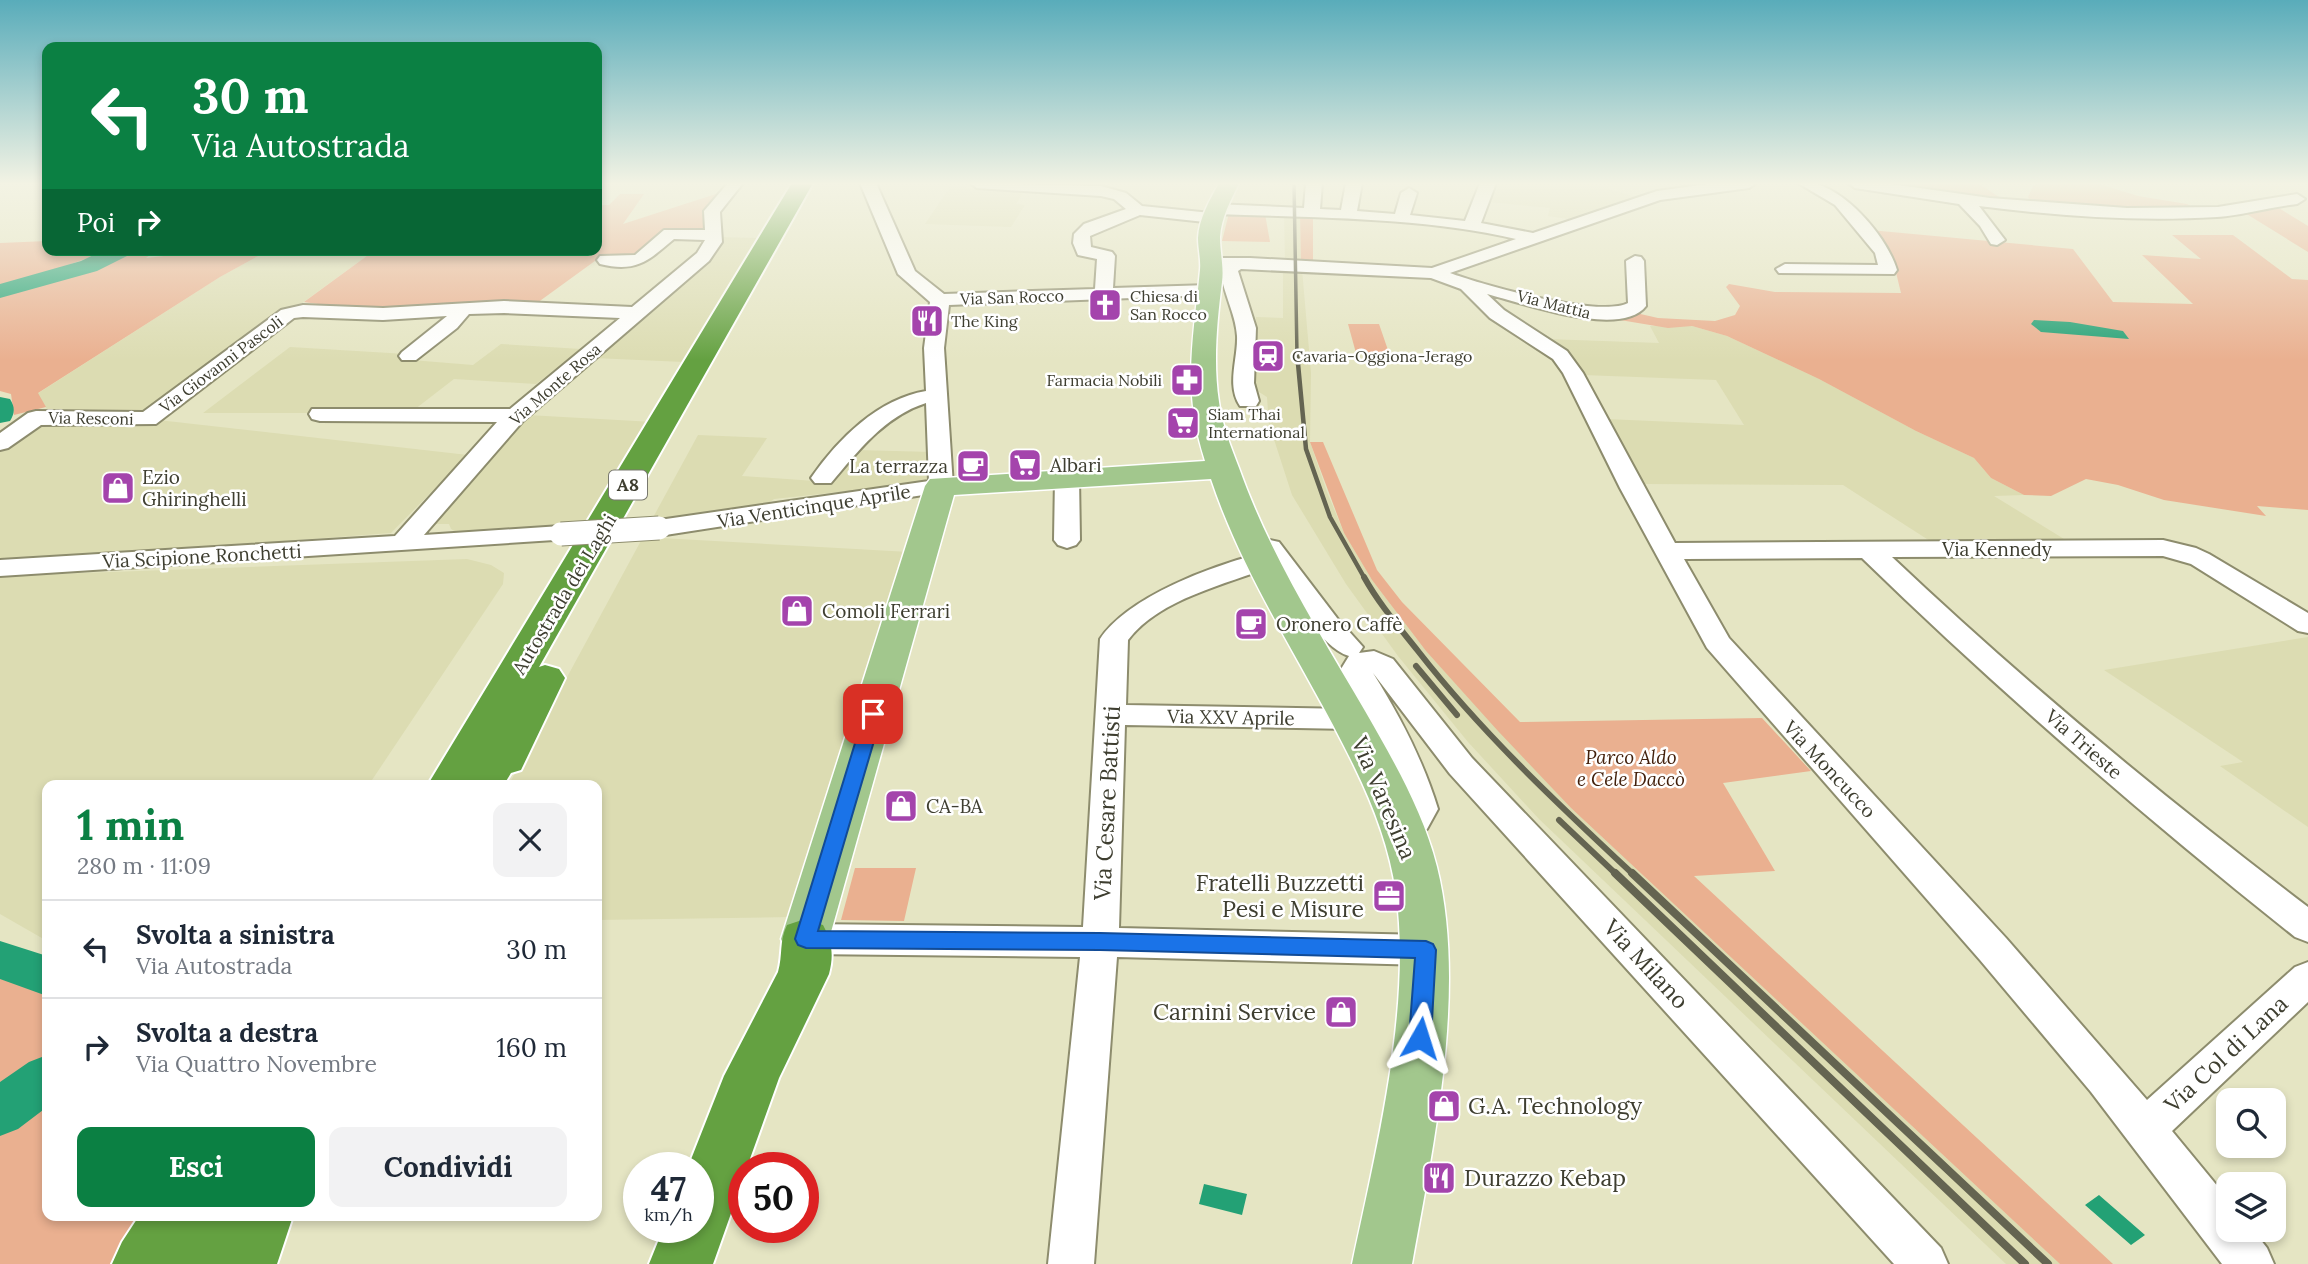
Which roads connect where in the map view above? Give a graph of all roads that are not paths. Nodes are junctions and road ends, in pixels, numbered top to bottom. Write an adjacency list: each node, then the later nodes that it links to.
1 (660, 242): 10 (street)
2 (714, 242): 20 (street, Via Monte Rosa)
3 (769, 242): 43 (highway, Autostrada dei Laghi / A8)
4 (784, 242): 40 (highway, Autostrada dei Laghi / A8)
5 (893, 242): 18 (street)
6 (1081, 242): 17 (street)
7 (1209, 242): 15 (main road)
8 (1522, 242): 14 (street)
9 (1875, 242): 13 (street)
10 (606, 260)
11 (1636, 261): 16 (street, Via Mattia)
12 (1250, 263): 14 (street, Via San Rocco); 15 (street, Via San Rocco); 23 (street)
13 (1785, 269)
14 (1433, 273): 16 (street, Via Moncucco)
15 (1211, 276): 17 (street, Via San Rocco); 28 (main road)
16 (1467, 285): 35 (street, Via Moncucco)
17 (1104, 294): 18 (street, Via San Rocco)
18 (940, 300): 22 (street)
19 (464, 309): 20 (street, Via Giovanni Pascoli); 21 (street); 26 (street, Via Giovanni Pascoli)
20 (639, 313): 25 (street, Via Monte Rosa)
21 (409, 355)
22 (936, 395): 30 (street); 31 (street)
23 (1248, 401)
24 (320, 414): 25 (street)
25 (516, 416): 33 (street, Via Monte Rosa)
26 (148, 419): 27 (street, Via Resconi)
27 (0, 443)
28 (1224, 469): 29 (main road); 36 (main road)
29 (1067, 477): 31 (main road); 32 (street)
30 (823, 478)
31 (937, 502): 33 (street, Via Venticinque Aprile, bridge); 48 (main road)
32 (1067, 540)
33 (403, 543): 37 (street, Via Scipione Ronchetti)
34 (1868, 550): 35 (street, Via Kennedy); 38 (street, Via Kennedy); 47 (street, Via Trieste)
35 (1665, 551): 52 (street, Via Moncucco)
36 (1259, 553): 39 (street, Via Milano); 41 (street, Via Cesare Battisti); 42 (main road, Via Varesina)
37 (0, 568)
38 (2308, 625)
39 (1360, 656): 46 (street); 66 (street, Via Milano)
40 (545, 678): 44 (highway, Autostrada dei Laghi / A8); 45 (highway)
41 (1112, 715): 42 (street, Via XXV Aprile); 49 (street, Via Cesare Battisti)
42 (1350, 719): 46 (main road, Via Varesina)
43 (453, 780)
44 (485, 780)
45 (496, 780)
46 (1401, 825): 50 (main road, Via Varesina)
47 (2308, 927)
48 (806, 939): 49 (street); 53 (highway)
49 (1100, 942): 50 (street); 64 (street, Via Cesare Battisti)
50 (1426, 950): 65 (main road, Via Varesina)
51 (2308, 978): 52 (street, Via Col di Lana)
52 (2144, 1130): 67 (street, Via Moncucco)
53 (714, 1177)
54 (173, 1221): 59 (highway)
55 (182, 1221): 60 (highway)
56 (223, 1221): 61 (highway)
57 (260, 1221): 62 (highway)
58 (689, 1243): 63 (highway)
59 (144, 1264)
60 (156, 1264)
61 (197, 1264)
62 (244, 1264)
63 (681, 1264)
64 (1071, 1264)
65 (1382, 1264)
66 (1925, 1264)
67 (2251, 1264)

